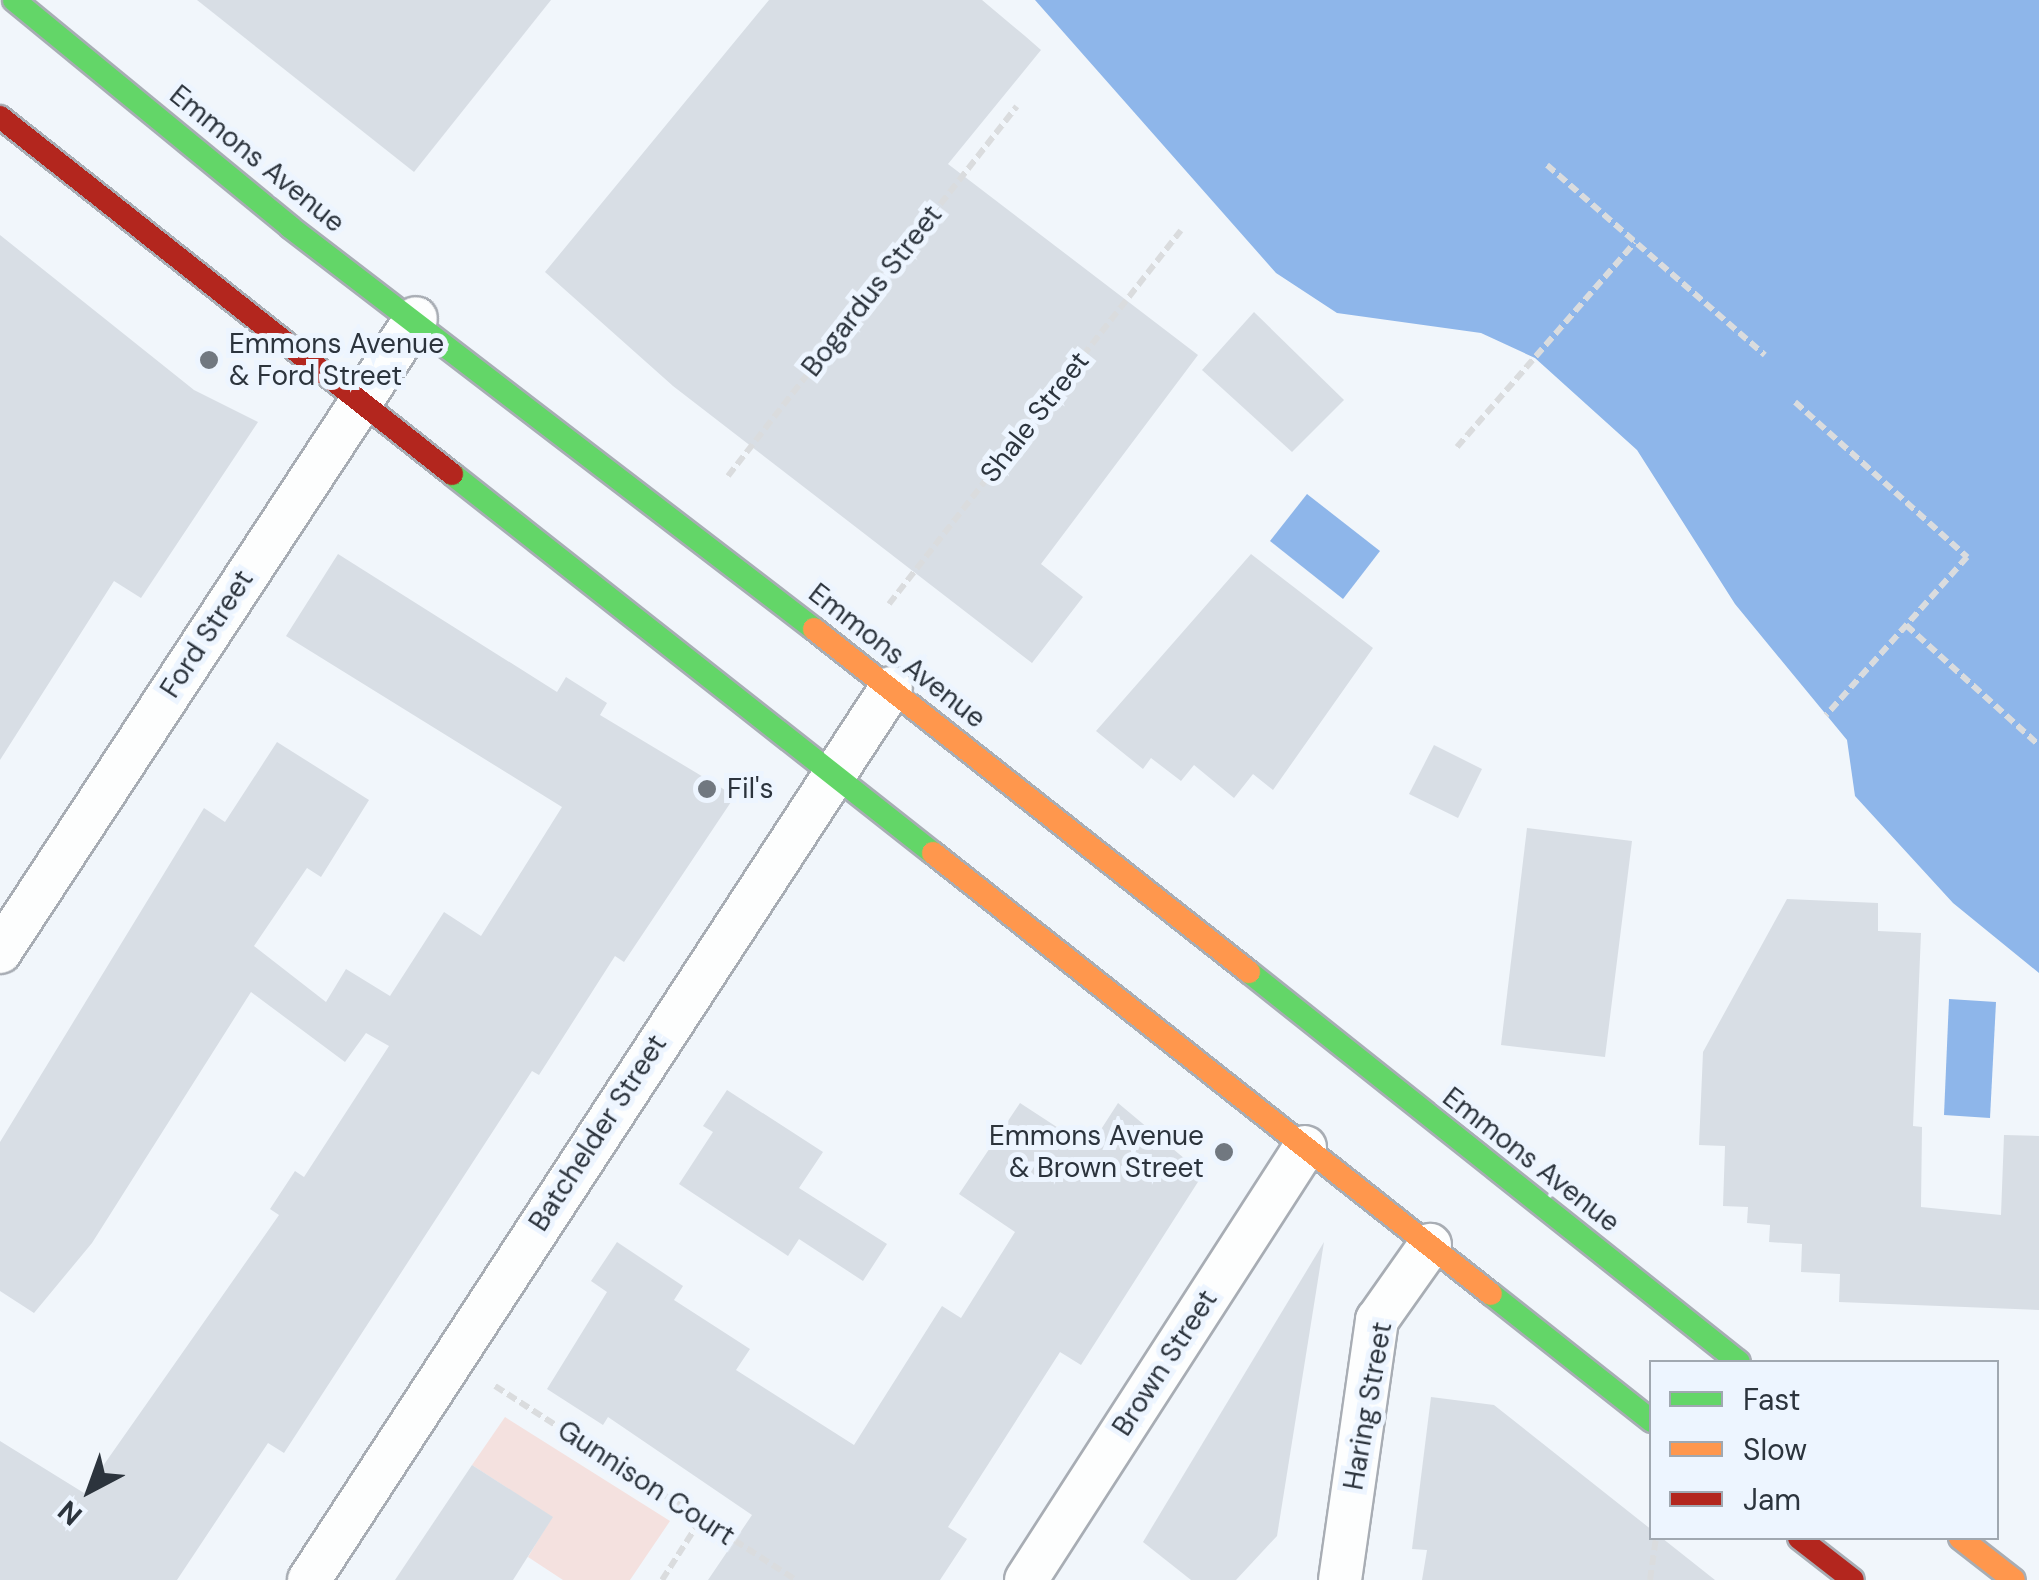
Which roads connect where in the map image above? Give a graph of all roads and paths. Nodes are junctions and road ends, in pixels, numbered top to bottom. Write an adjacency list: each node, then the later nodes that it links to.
1 (14, 0): 7 (main road, Emmons Avenue)
2 (1017, 106): 12 (path, Bogardus Street)
3 (0, 117): 9 (main road)
4 (1547, 166): 6 (path)
5 (1181, 230): 13 (path, Shale Street)
6 (1636, 242): 8 (path); 11 (path)
7 (416, 318): 9 (street, Ford Street); 15 (main road, Emmons Avenue)
8 (1765, 355)
9 (360, 401): 18 (main road); 19 (street, Ford Street)
10 (1794, 402): 14 (path)
11 (1458, 447)
12 (728, 476)
13 (889, 604)
14 (1906, 625): 16 (path); 17 (path)
15 (890, 688): 18 (street, Batchelder Street); 22 (main road, Emmons Avenue)
16 (1826, 715)
17 (2039, 744)
18 (831, 773): 20 (main road); 29 (street, Batchelder Street)
19 (0, 952)
20 (1305, 1147): 21 (main road); 32 (street, Brown Street)
21 (1430, 1246): 24 (main road); 33 (street, Haring Street)
22 (1736, 1360)
23 (496, 1386): 25 (path, Gunnison Court)
24 (1649, 1418)
25 (701, 1518): 30 (path); 31 (path, Gunnison Court)
26 (1656, 1540): 34 (path)
27 (1802, 1540): 35 (main road)
28 (1963, 1540): 36 (main road)
29 (308, 1580)
30 (662, 1580)
31 (796, 1580)
32 (1026, 1580)
33 (1340, 1580)
34 (1650, 1580)
35 (1853, 1580)
36 (2014, 1580)

